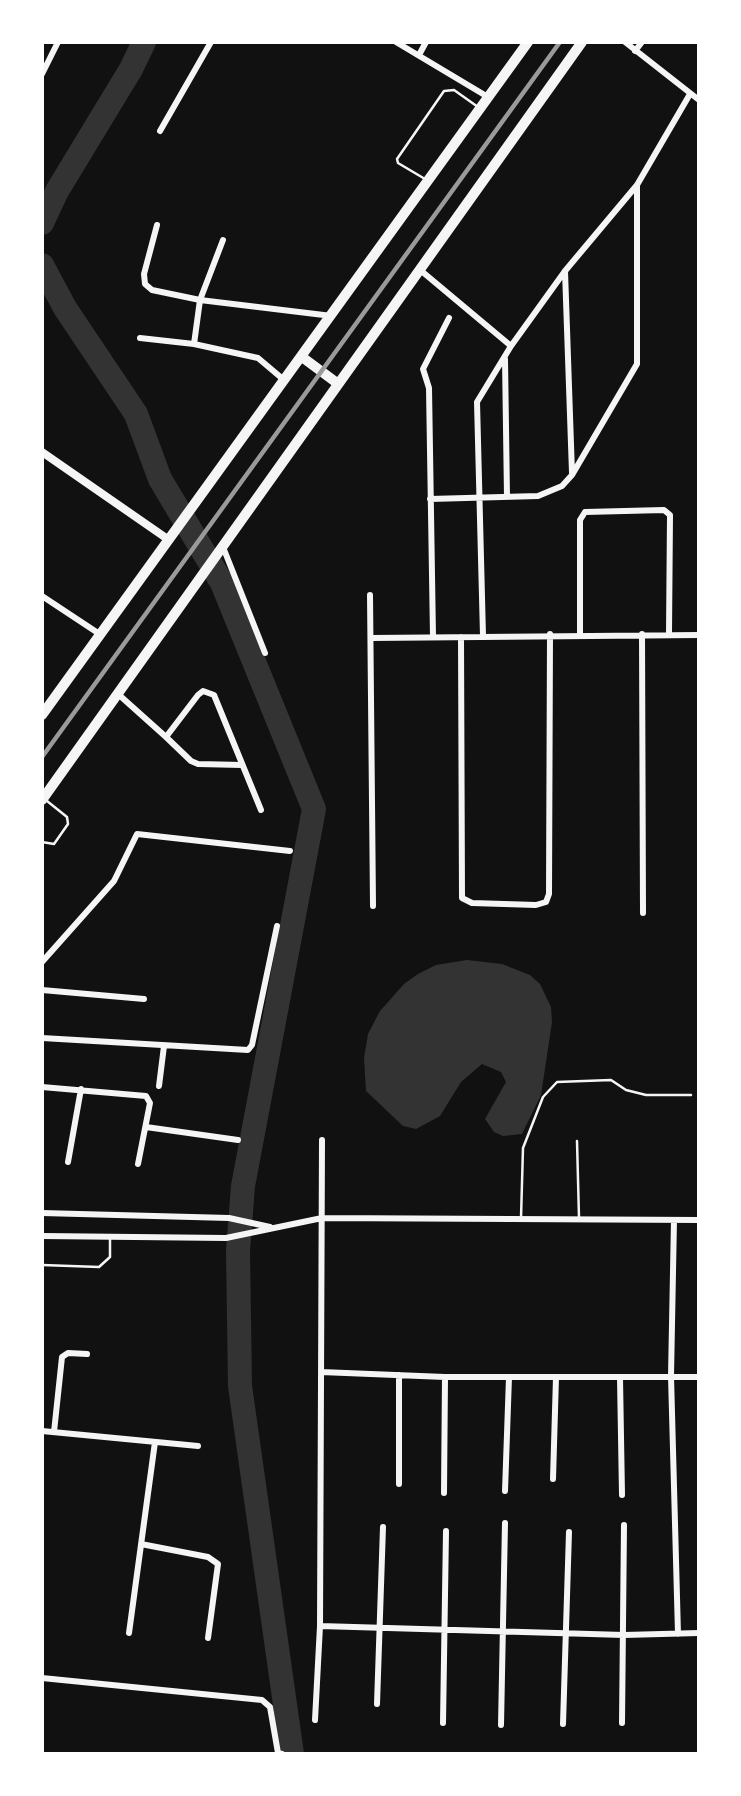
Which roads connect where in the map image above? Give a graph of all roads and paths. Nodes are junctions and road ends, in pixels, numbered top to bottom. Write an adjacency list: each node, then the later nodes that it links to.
1 (58, 42): 11 (street)
2 (211, 42): 16 (street)
3 (396, 42): 10 (street)
4 (426, 42): 10 (street)
5 (528, 42): 13 (main road)
6 (582, 42): 21 (main road)
7 (625, 42): 9 (street)
8 (642, 42): 9 (street)
9 (635, 51): 12 (street)
10 (419, 55): 13 (street)
11 (42, 74)
12 (691, 94): 14 (street); 18 (street)
13 (488, 97): 15 (main road)
14 (699, 100)
15 (479, 108): 17 (main road); 17 (lane)
16 (160, 131)
17 (428, 180): 24 (main road)
18 (637, 185): 22 (street); 34 (street)
19 (157, 225): 23 (street)
20 (223, 240): 23 (street)
21 (419, 269): 28 (street); 32 (main road)
22 (565, 271): 28 (street); 34 (street)
23 (200, 300): 24 (street); 27 (street)
24 (332, 316): 29 (main road)
25 (449, 318): 36 (street)
26 (140, 338): 27 (street)
27 (194, 344): 31 (street)
28 (511, 346): 30 (street)
29 (302, 357): 31 (main road); 32 (main road)
30 (505, 359): 35 (street); 37 (street)
31 (284, 380): 38 (main road)
32 (337, 383): 39 (main road)
33 (42, 452): 38 (street)
34 (572, 475): 35 (street)
35 (507, 497): 37 (street)
36 (430, 499): 37 (street); 49 (street)
37 (479, 499): 48 (street)
38 (169, 540): 45 (main road)
39 (220, 550): 52 (street); 53 (main road)
40 (370, 595): 51 (street)
41 (42, 596): 45 (street)
42 (669, 633): 44 (street); 46 (street); 47 (street)
43 (550, 634): 46 (street); 48 (street); 50 (street)
44 (642, 634): 46 (street); 62 (street)
45 (101, 635): 54 (main road)
46 (580, 635)
47 (699, 635)
48 (483, 636): 50 (street)
49 (433, 637): 50 (street); 51 (street)
50 (461, 637)
51 (372, 638): 61 (street)
52 (265, 653)
53 (118, 694): 55 (street); 57 (main road)
54 (42, 715)
55 (166, 737): 56 (street); 56 (street)
56 (242, 765): 58 (street)
57 (43, 799): 59 (lane)
58 (261, 810)
59 (42, 842)
60 (290, 851): 64 (street)
61 (373, 906)
62 (643, 913)
63 (277, 926): 68 (street)
64 (42, 962)
65 (42, 990): 66 (street)
66 (144, 999)
67 (42, 1038): 68 (street)
68 (164, 1046): 69 (street)
69 (159, 1086)
70 (42, 1087): 71 (street)
71 (81, 1089): 73 (street); 77 (street)
72 (691, 1095): 81 (lane)
73 (146, 1128): 74 (street); 78 (street)
74 (238, 1140)
75 (322, 1140): 80 (street)
76 (577, 1141): 82 (lane)
77 (68, 1162)
78 (138, 1164)
79 (42, 1213): 85 (street)
80 (322, 1218): 81 (street); 85 (street); 90 (street)
81 (521, 1219): 82 (street)
82 (579, 1219): 83 (street)
83 (674, 1220): 84 (street); 92 (street)
84 (699, 1220)
85 (275, 1228): 86 (street)
86 (110, 1236): 87 (street); 88 (lane)
87 (42, 1237)
88 (42, 1265)
89 (87, 1354): 99 (street)
90 (321, 1372): 91 (street); 113 (street)
91 (399, 1376): 93 (street); 103 (street)
92 (671, 1376): 96 (street); 97 (street); 120 (street)
93 (445, 1377): 94 (street); 105 (street)
94 (509, 1377): 95 (street); 104 (street)
95 (556, 1377): 97 (street); 102 (street)
96 (699, 1377)
97 (620, 1378): 106 (street)
98 (42, 1431): 99 (street)
99 (54, 1432): 100 (street)
100 (155, 1442): 101 (street); 112 (street)
101 (198, 1446)
102 (553, 1479)
103 (399, 1484)
104 (505, 1491)
105 (444, 1493)
106 (622, 1495)
107 (505, 1523): 115 (street)
108 (624, 1525): 121 (street)
109 (383, 1527): 114 (street)
110 (446, 1531): 116 (street)
111 (569, 1532): 117 (street)
112 (141, 1544): 118 (street); 122 (street)
113 (320, 1626): 114 (street); 125 (street)
114 (379, 1629): 116 (street); 124 (street)
115 (502, 1630): 116 (street); 117 (street); 129 (street)
116 (443, 1632): 126 (street)
117 (568, 1632): 121 (street); 128 (street)
118 (129, 1633)
119 (699, 1633): 120 (street)
120 (678, 1634): 121 (street)
121 (624, 1635): 127 (street)
122 (208, 1638)
123 (42, 1678): 130 (street)
124 (377, 1704)
125 (315, 1720)
126 (443, 1723)
127 (622, 1723)
128 (563, 1724)
129 (500, 1725)
130 (282, 1754)

